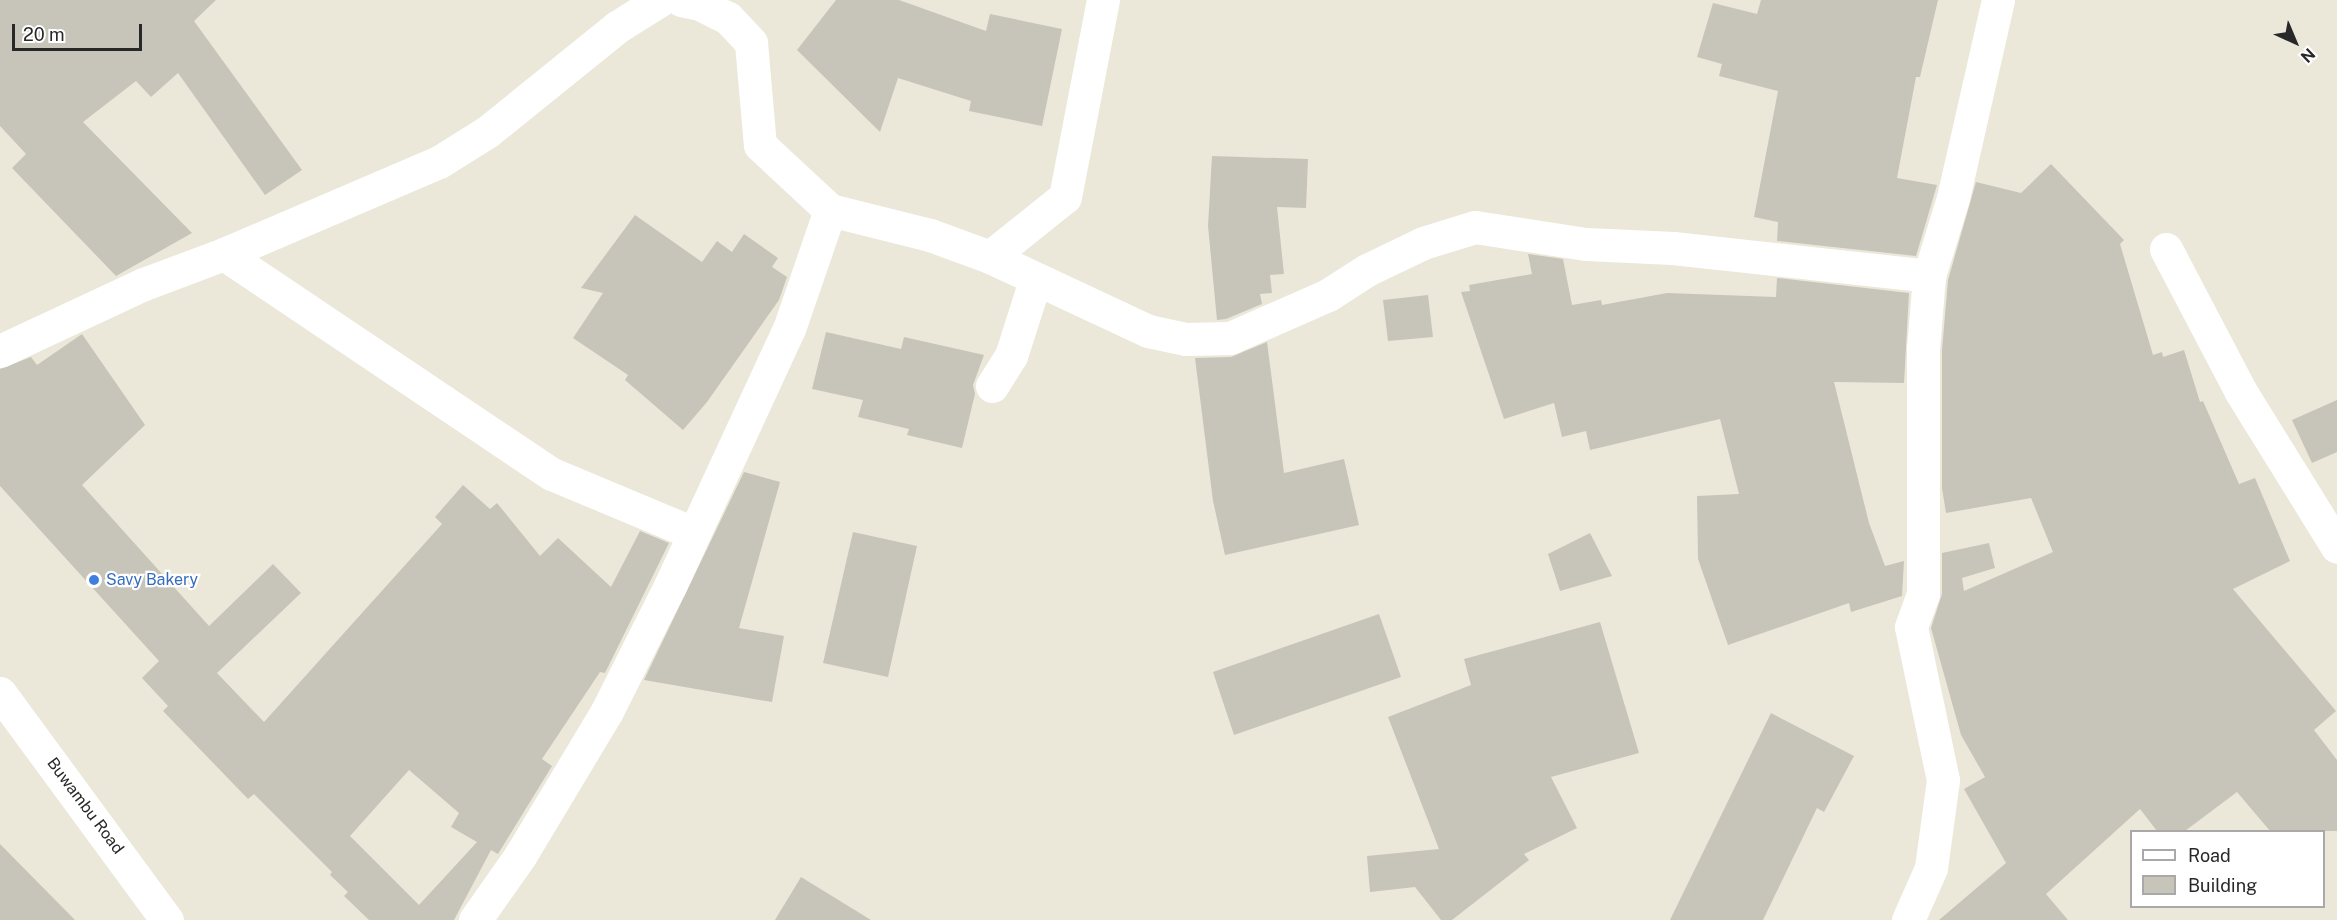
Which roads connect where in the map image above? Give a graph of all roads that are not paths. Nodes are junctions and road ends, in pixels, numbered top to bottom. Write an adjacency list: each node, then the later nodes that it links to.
1 (660, 0): 7 (street)
2 (681, 0): 5 (street)
3 (1103, 0): 8 (street)
4 (1998, 0): 9 (street)
5 (830, 210): 8 (street); 13 (street)
6 (2166, 249): 14 (street)
7 (224, 254): 11 (street); 13 (street)
8 (990, 257): 10 (street)
9 (1929, 276): 10 (street); 18 (street)
10 (1035, 281): 12 (street)
11 (0, 351)
12 (992, 386)
13 (693, 533): 17 (street)
14 (2337, 547)
15 (0, 693): 16 (street, Buwambu Road)
16 (167, 920)
17 (475, 920)
18 (1908, 920)

